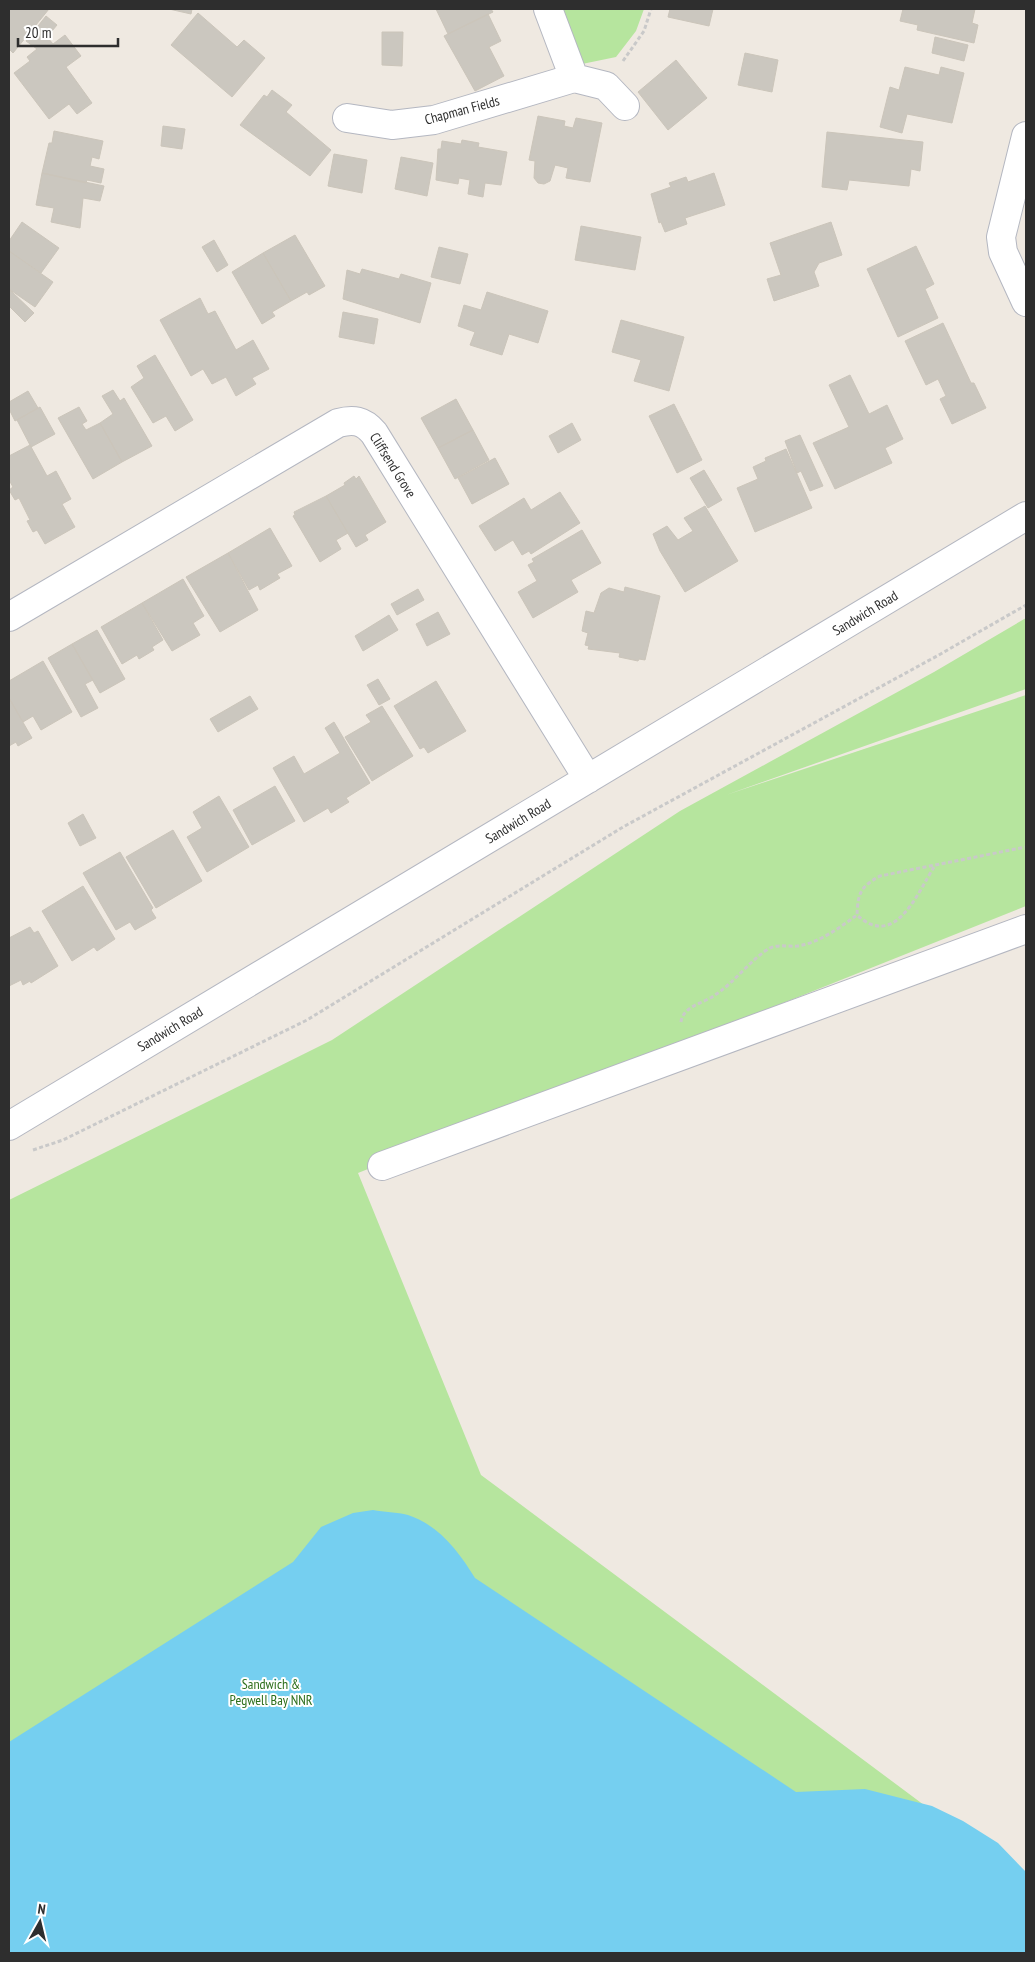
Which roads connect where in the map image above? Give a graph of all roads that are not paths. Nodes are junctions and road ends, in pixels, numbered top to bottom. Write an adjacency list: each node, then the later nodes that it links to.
1 (548, 9): 2 (street)
2 (574, 78): 3 (street); 4 (street, Chapman Fields)
3 (625, 106)
4 (348, 118)
5 (1026, 136): 6 (street)
6 (1026, 302)
7 (1026, 516): 9 (street, Sandwich Road)
8 (9, 617): 9 (street, Cliffsend Grove)
9 (588, 779): 11 (street, Sandwich Road)
10 (1026, 929): 12 (street)
11 (9, 1126)
12 (382, 1166)

